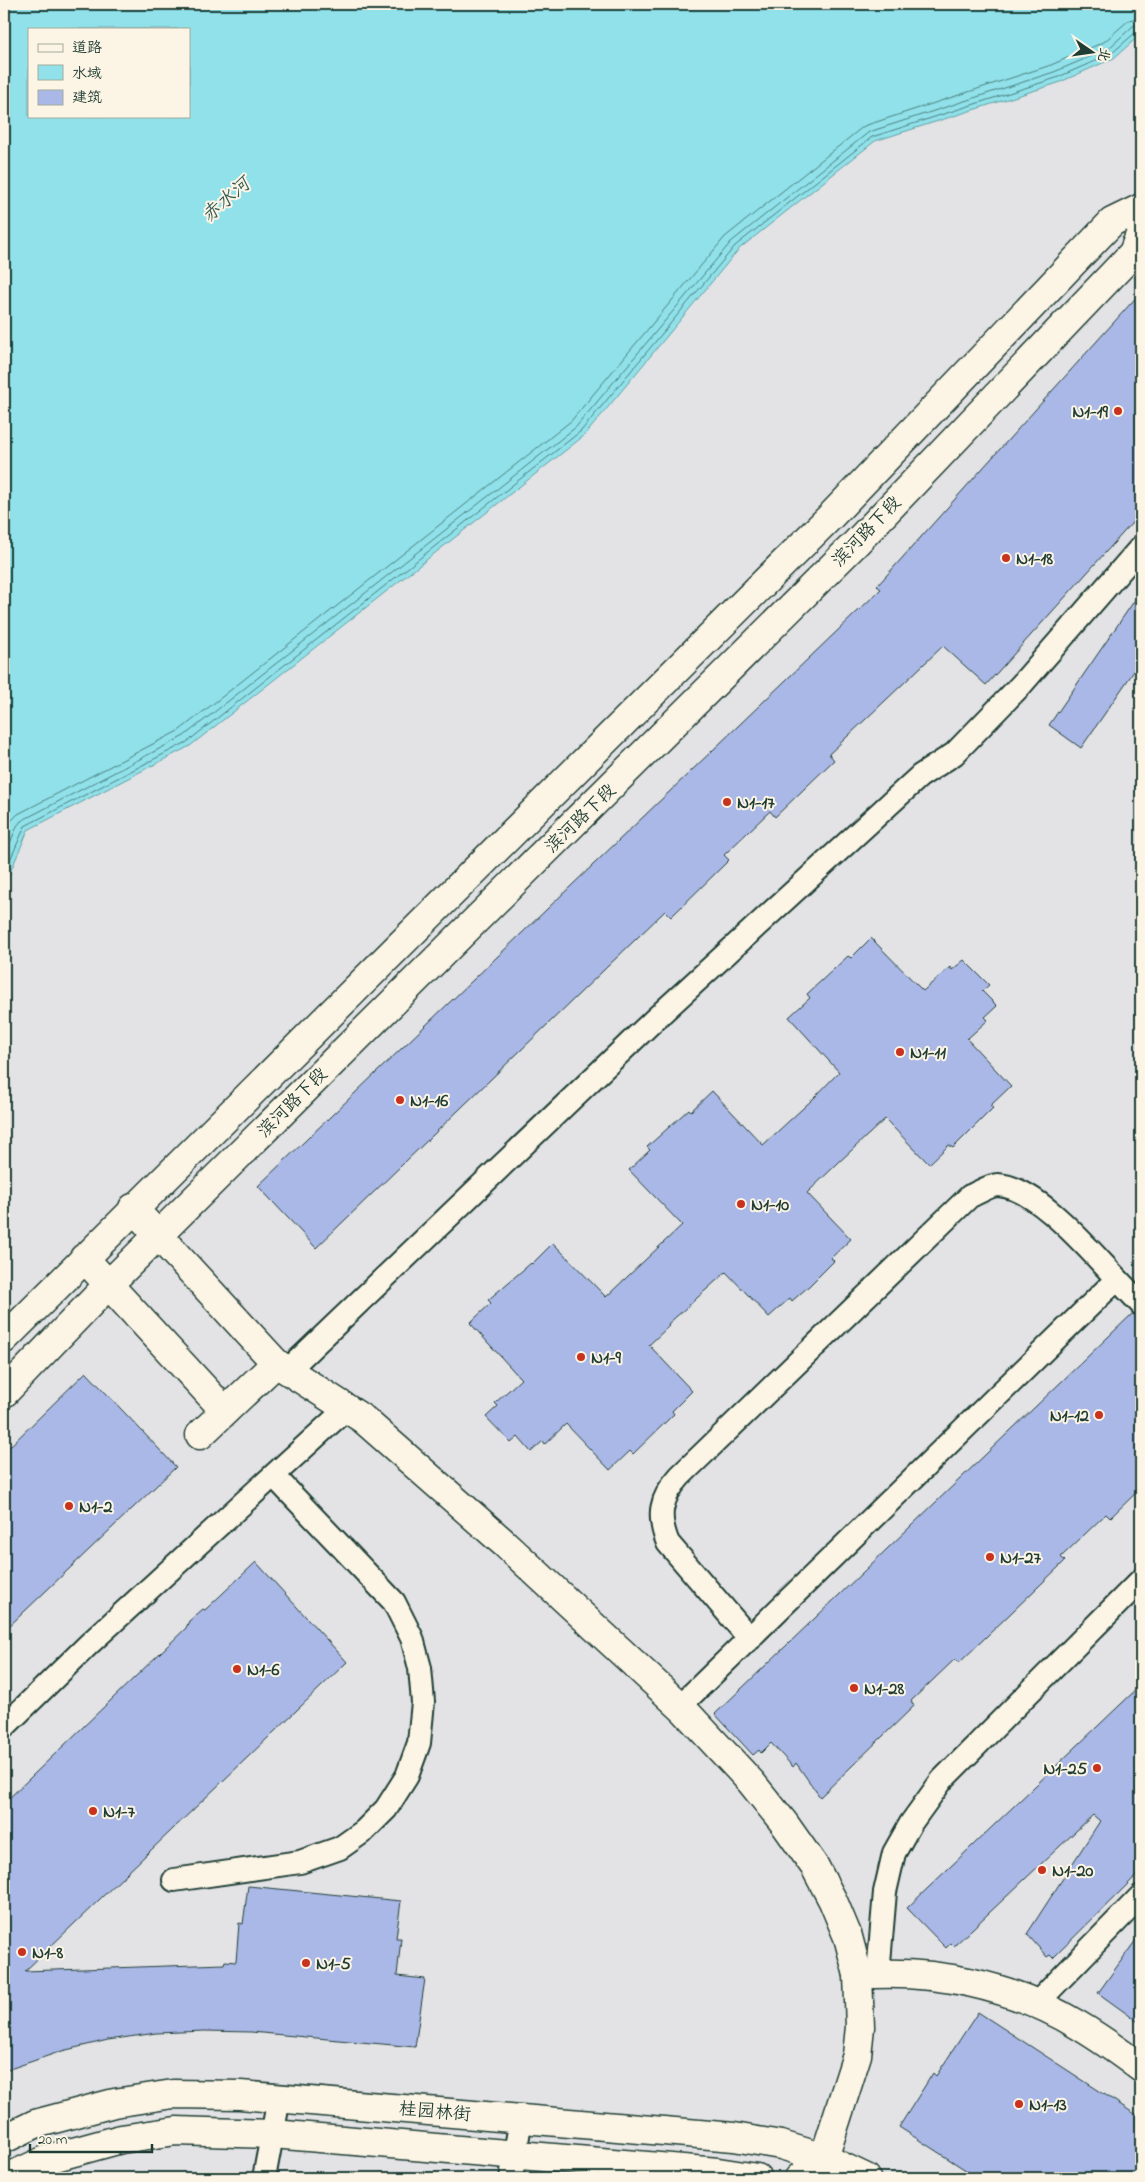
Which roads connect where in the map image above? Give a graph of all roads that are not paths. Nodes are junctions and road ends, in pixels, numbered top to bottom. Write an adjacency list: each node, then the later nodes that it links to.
1 (1141, 208): 4 (street, 滨河路下段)
2 (1141, 232): 5 (street, 滨河路下段)
3 (1141, 547): 11 (lane)
4 (133, 1208): 5 (street); 6 (street, 滨河路下段)
5 (158, 1235): 8 (street, 滨河路下段); 11 (street)
6 (84, 1258): 8 (street); 10 (street, 滨河路下段)
7 (1117, 1278): 9 (lane); 18 (lane); 18 (lane)
8 (108, 1285): 12 (street, 滨河路下段); 14 (street)
9 (1141, 1304)
10 (4, 1339)
11 (282, 1366): 13 (street); 14 (street)
12 (4, 1392)
13 (346, 1408): 16 (lane); 19 (street)
14 (225, 1411): 15 (street)
15 (200, 1435)
16 (274, 1476): 20 (lane); 21 (lane)
17 (1141, 1580): 23 (lane)
18 (750, 1639): 19 (lane)
19 (680, 1706): 23 (street)
20 (4, 1727)
21 (174, 1880)
22 (1141, 1896): 24 (lane)
23 (868, 1974): 24 (street); 30 (street)
24 (1036, 2004): 25 (street)
25 (1141, 2068)
26 (279, 2098): 27 (street, 桂园林街); 28 (lane); 29 (street, 桂园林街)
27 (521, 2118): 30 (street, 桂园林街); 31 (lane)
28 (273, 2134): 31 (street, 桂园林街); 33 (street, 桂园林街); 34 (lane)
29 (4, 2139)
30 (824, 2158): 36 (street); 37 (street, 桂园林街)
31 (513, 2166): 32 (street, 桂园林街)
32 (718, 2175): 35 (street, 桂园林街)
33 (7, 2178)
34 (264, 2178)
35 (757, 2178)
36 (799, 2178)
37 (866, 2178)

